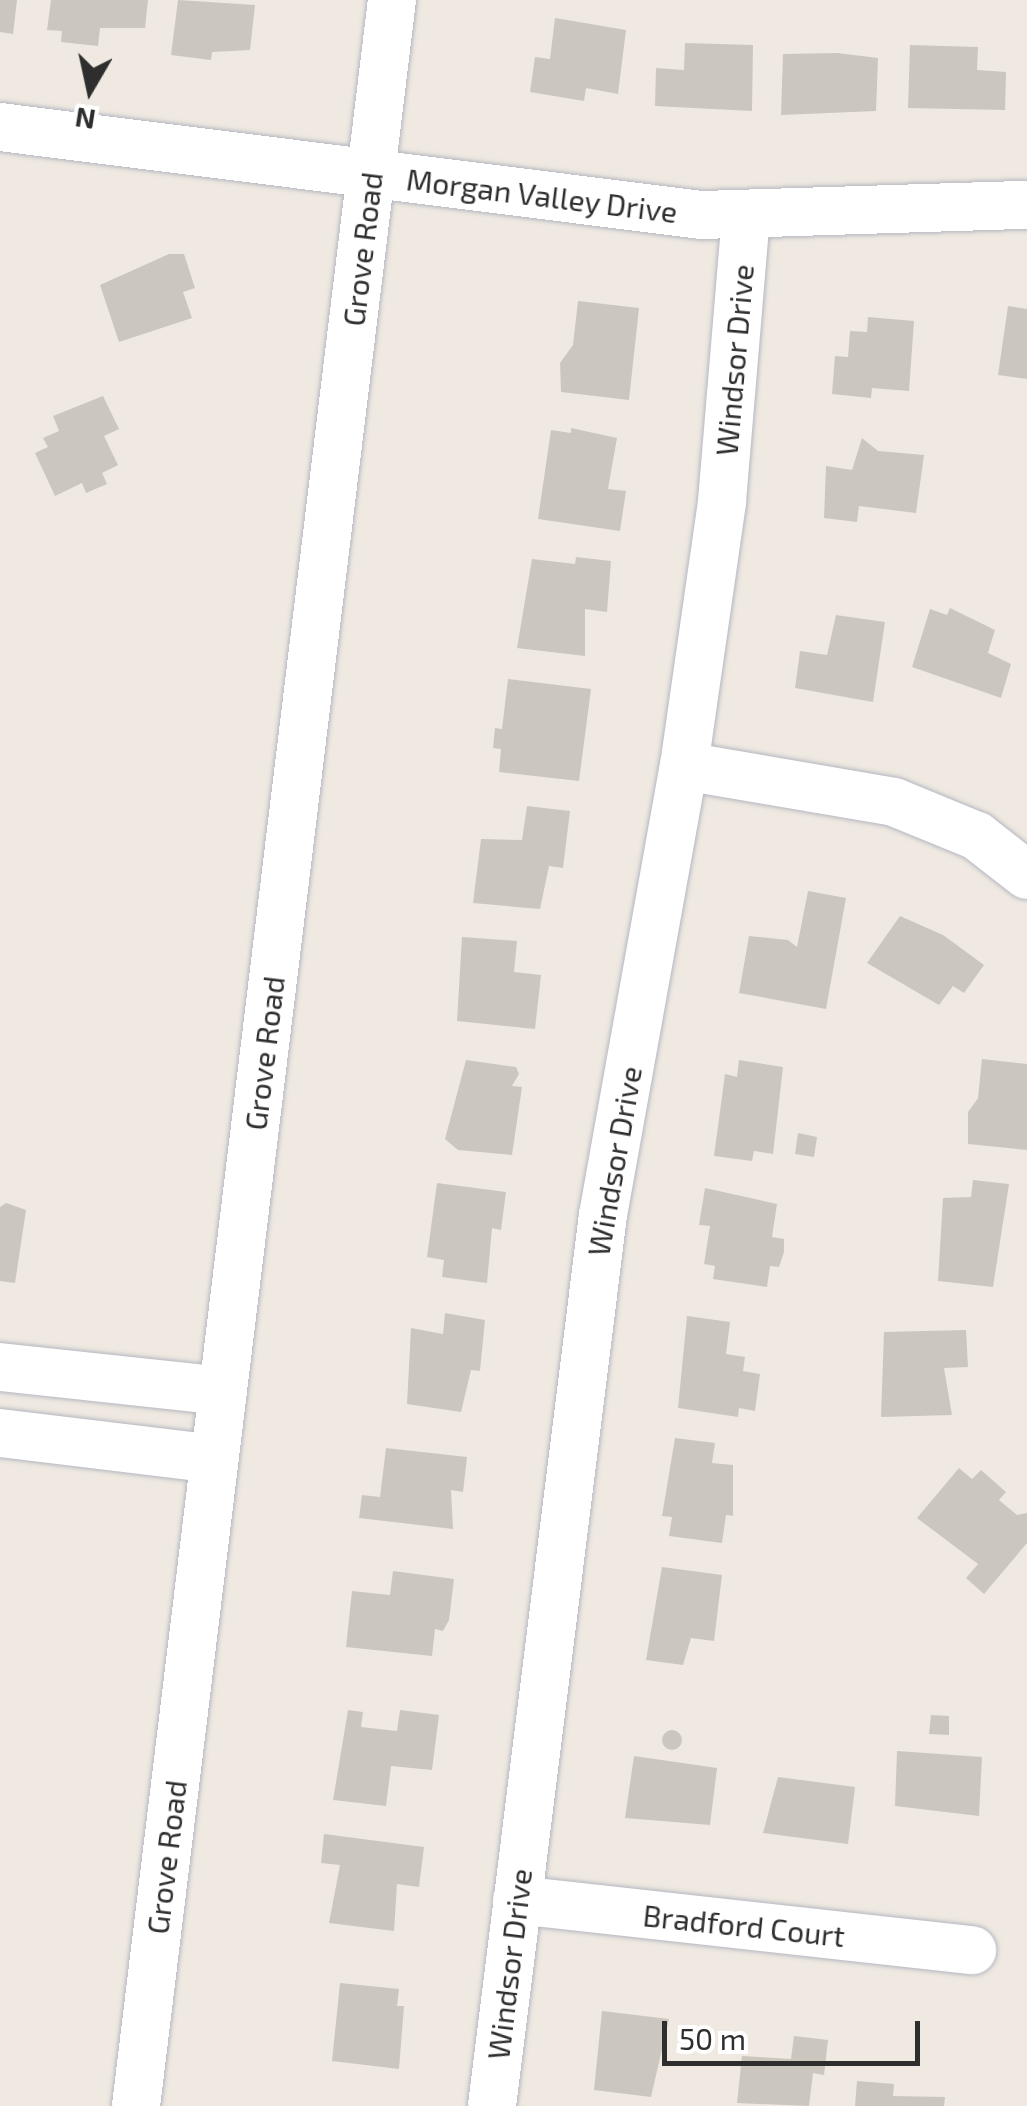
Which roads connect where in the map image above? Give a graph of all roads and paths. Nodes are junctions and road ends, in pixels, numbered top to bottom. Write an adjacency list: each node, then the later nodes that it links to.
1 (392, 0): 3 (street, Grove Road)
2 (0, 127): 3 (street, Morgan Valley Drive)
3 (372, 172): 5 (street, Morgan Valley Drive); 9 (street, Grove Road)
4 (1027, 205): 5 (street, Morgan Valley Drive)
5 (746, 218): 6 (street, Windsor Drive)
6 (684, 766): 7 (street); 12 (street, Windsor Drive)
7 (1027, 875)
8 (0, 1367): 9 (street)
9 (222, 1391): 11 (street, Grove Road)
10 (0, 1433): 11 (street)
11 (214, 1459): 14 (street, Grove Road)
12 (516, 1900): 13 (street, Bradford Court); 15 (street, Windsor Drive)
13 (972, 1950)
14 (136, 2106)
15 (492, 2106)

